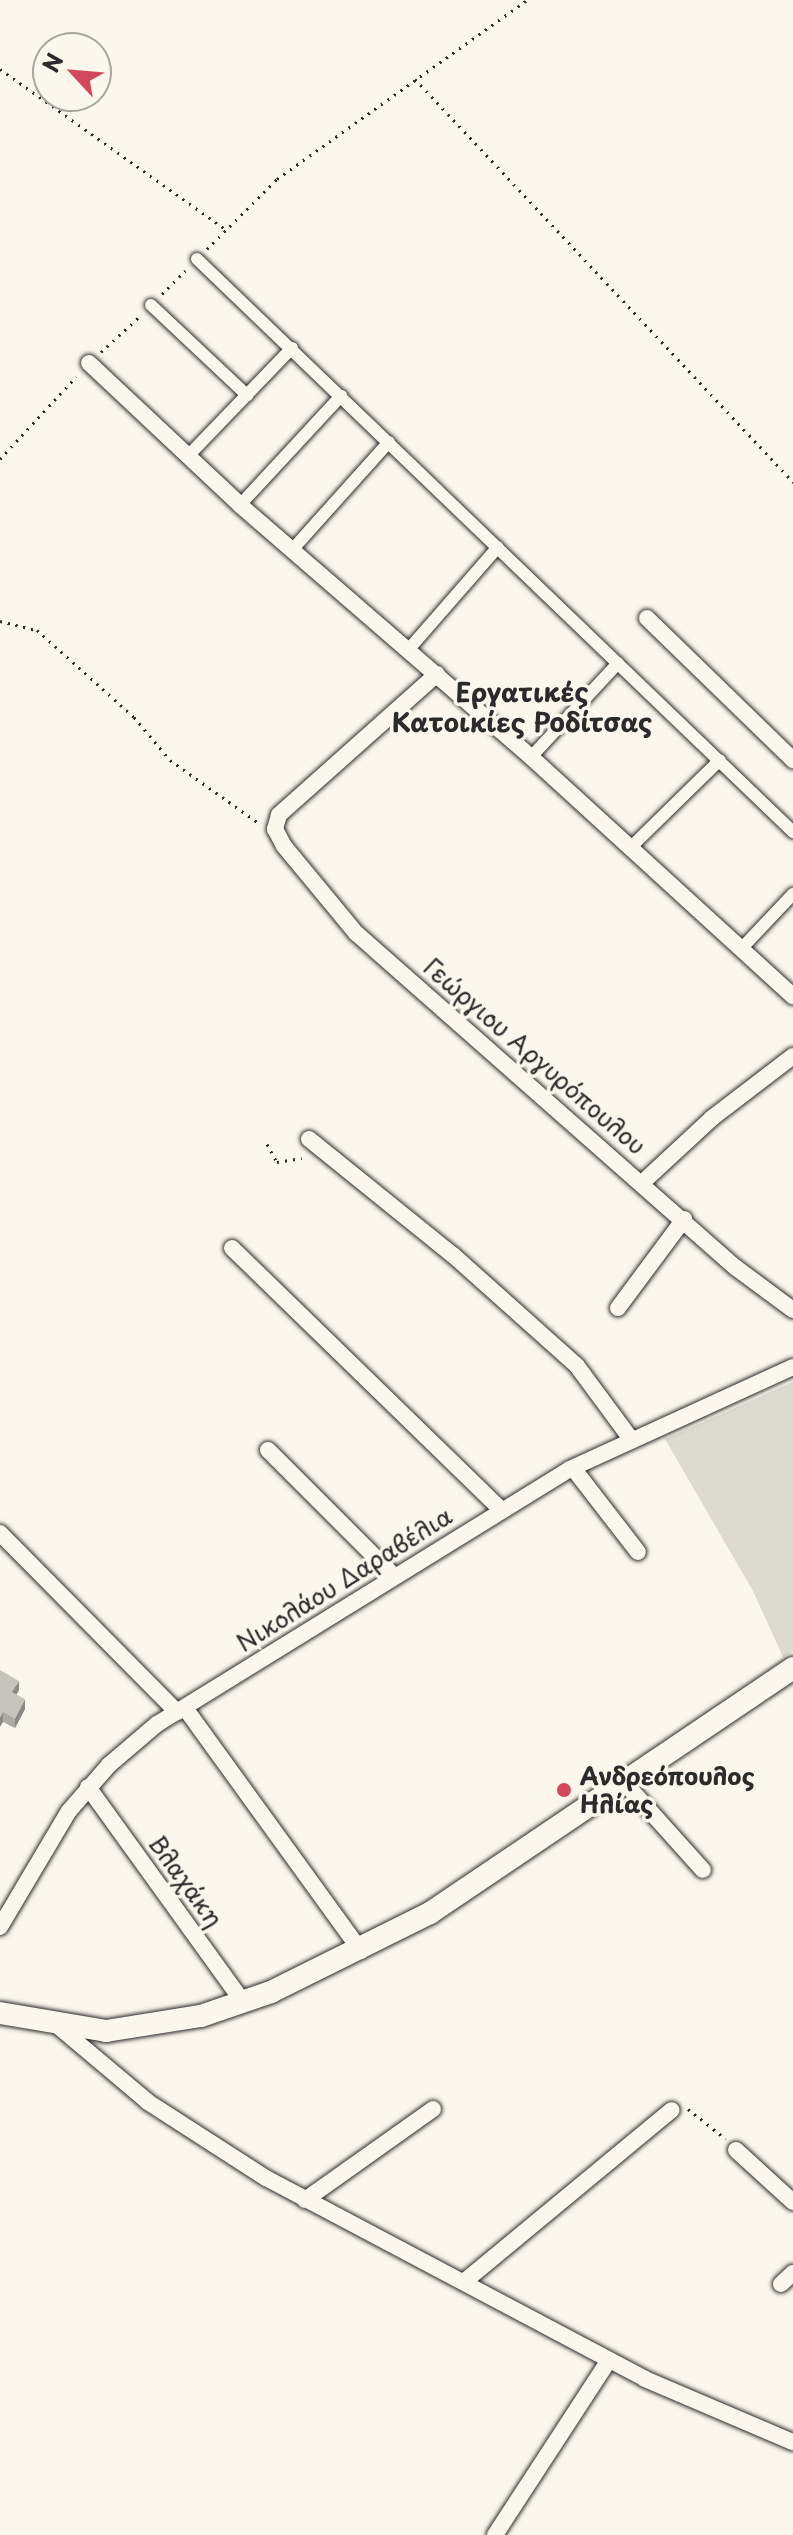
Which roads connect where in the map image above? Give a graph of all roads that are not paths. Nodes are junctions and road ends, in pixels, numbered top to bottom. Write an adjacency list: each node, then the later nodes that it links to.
1 (197, 259): 3 (street)
2 (151, 305): 5 (street)
3 (292, 348): 5 (street); 6 (street)
4 (89, 363): 8 (street)
5 (247, 395): 8 (street)
6 (341, 396): 7 (street); 9 (street)
7 (389, 442): 10 (street); 11 (street)
8 (188, 456): 9 (street)
9 (240, 505): 11 (street)
10 (498, 547): 13 (street); 14 (street)
11 (292, 550): 13 (street)
12 (647, 618): 18 (street)
13 (409, 649): 15 (street)
14 (618, 663): 16 (street); 17 (street)
15 (437, 674): 16 (street); 26 (street, Γεώργιου Αργυρόπουλου)
16 (531, 757): 20 (street)
17 (720, 760): 19 (street); 20 (street)
18 (793, 760)
19 (793, 832)
20 (629, 849): 22 (street)
21 (793, 894): 22 (street)
22 (741, 949): 23 (street)
23 (793, 996)
24 (793, 1056): 26 (street)
25 (315, 1144): 32 (street)
26 (643, 1182): 27 (street, Γεώργιου Αργυρόπουλου)
27 (684, 1219): 29 (street); 30 (street, Γεώργιου Αργυρόπουλου)
28 (232, 1248): 35 (street)
29 (618, 1308)
30 (793, 1310)
31 (793, 1367): 32 (street, Νικολάου Δαραβέλια)
32 (631, 1439): 34 (street, Νικολάου Δαραβέλια)
33 (268, 1450): 38 (street)
34 (573, 1468): 35 (street, Νικολάου Δαραβέλια); 37 (street)
35 (500, 1509): 38 (street, Νικολάου Δαραβέλια)
36 (0, 1533): 40 (street)
37 (638, 1552)
38 (393, 1575): 40 (street, Νικολάου Δαραβέλια)
39 (792, 1671): 41 (street)
40 (181, 1710): 42 (street, Νικολάου Δαραβέλια); 45 (street)
41 (624, 1782): 43 (street); 45 (street)
42 (88, 1787): 44 (street, Νικολάου Δαραβέλια); 46 (street, Βλαχάκη)
43 (703, 1870)
44 (0, 1927)
45 (361, 1951): 46 (street)
46 (244, 2003): 48 (street)
47 (0, 2013): 48 (street)
48 (59, 2027): 52 (street)
49 (433, 2109): 52 (street)
50 (672, 2110): 54 (street)
51 (736, 2150): 53 (street)
52 (305, 2200): 54 (street)
53 (793, 2202)
54 (465, 2281): 55 (street)
55 (609, 2360): 56 (street); 57 (street)
56 (793, 2442)
57 (495, 2535)

